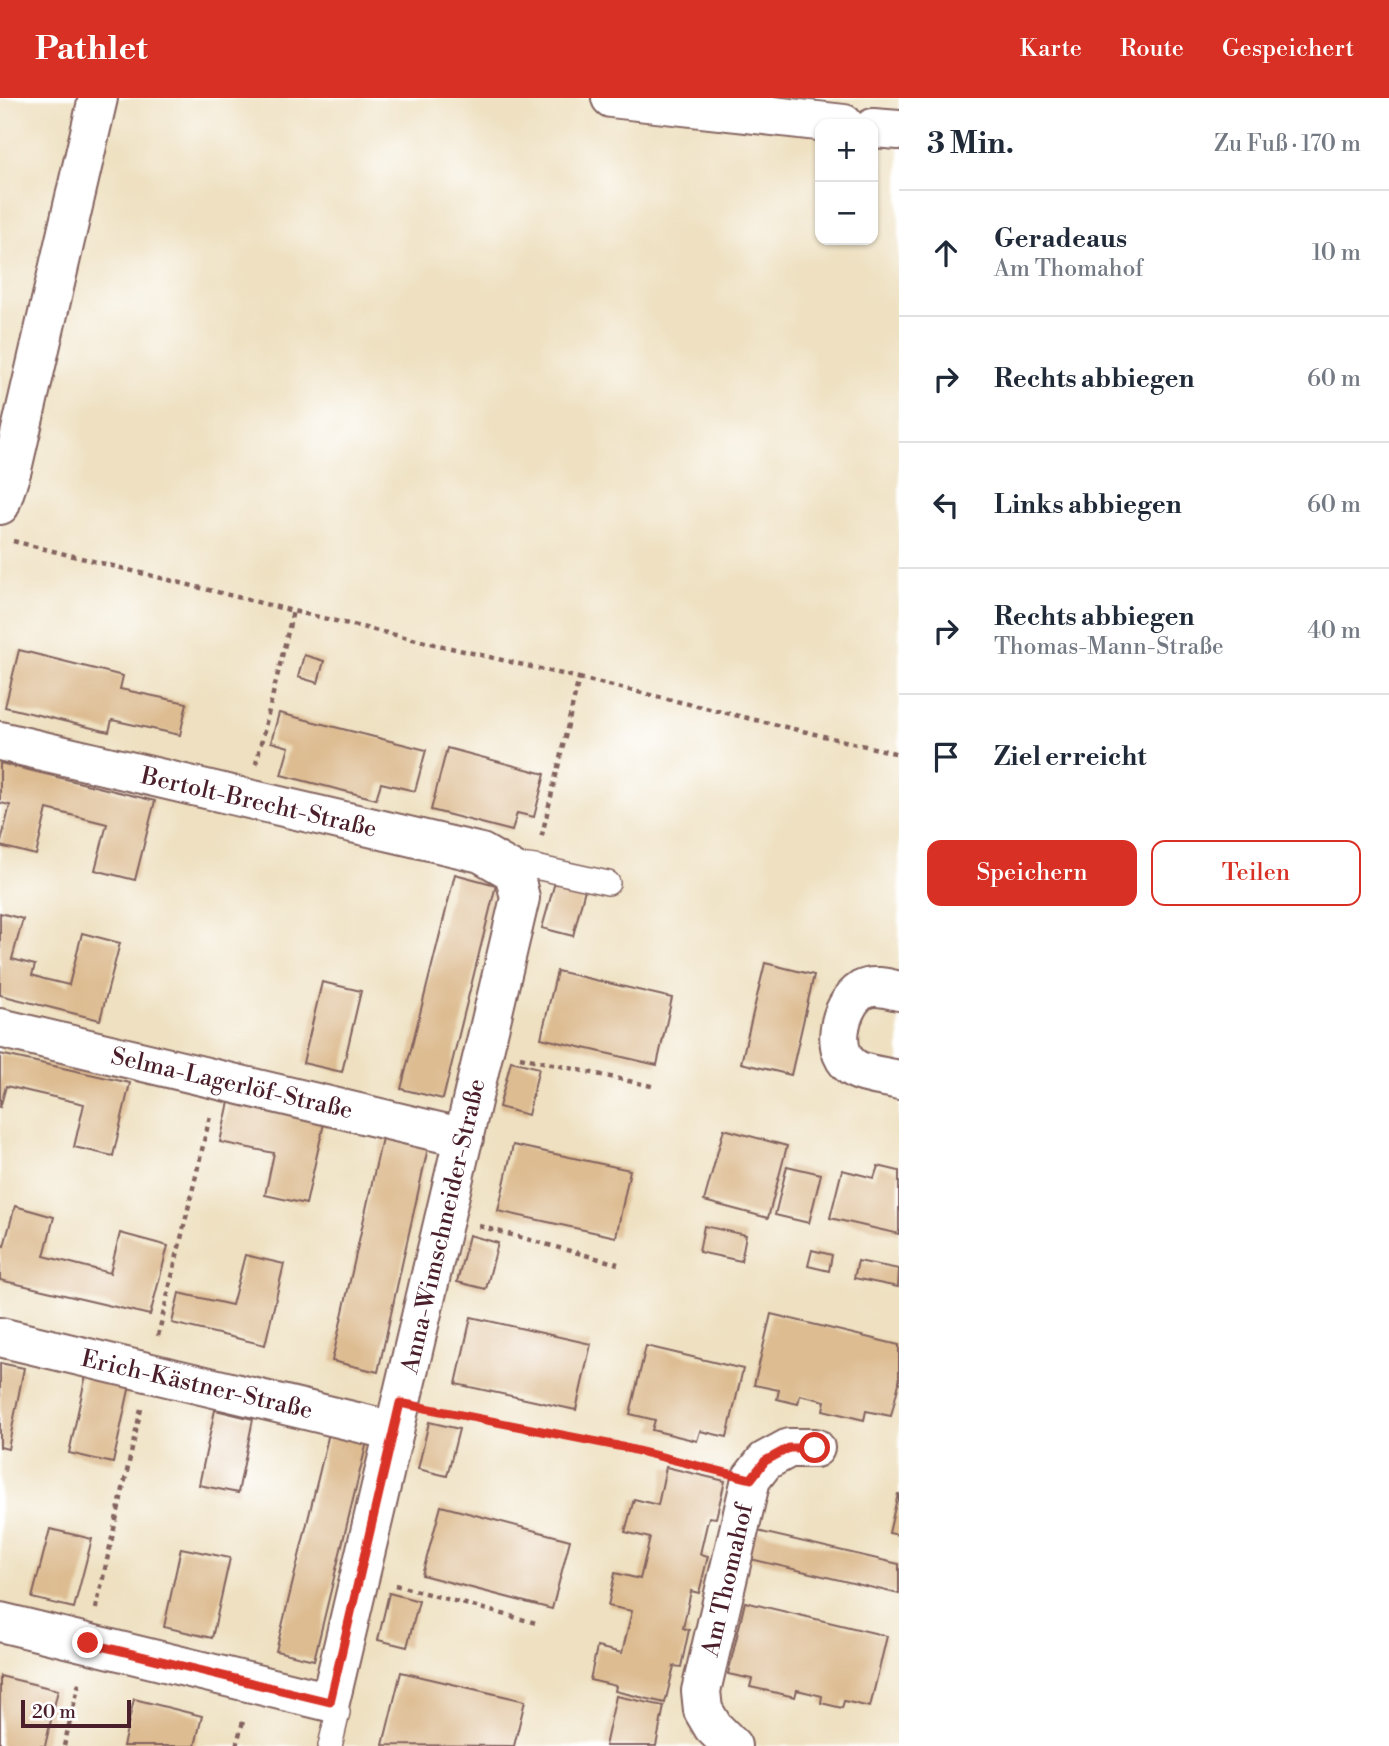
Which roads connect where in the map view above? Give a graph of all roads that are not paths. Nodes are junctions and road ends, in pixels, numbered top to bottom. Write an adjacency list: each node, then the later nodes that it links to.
1 (98, 98): 6 (street)
2 (611, 98): 3 (street)
3 (815, 121)
4 (878, 129): 5 (street)
5 (899, 131)
6 (0, 505)
7 (0, 741): 8 (street, Bertolt-Brecht-Straße)
8 (524, 869): 9 (lane); 13 (street, Anna-Wimschneider-Straße)
9 (608, 883)
10 (899, 991): 12 (street)
11 (0, 1028): 13 (street, Selma-Lagerlöf-Straße)
12 (899, 1080)
13 (464, 1138): 15 (street, Anna-Wimschneider-Straße)
14 (0, 1337): 15 (street, Erich-Kästner-Straße)
15 (397, 1417): 18 (street, Anna-Wimschneider-Straße)
16 (815, 1448): 20 (street, Am Thomahof)
17 (0, 1622): 18 (street)
18 (330, 1702): 19 (lane)
19 (330, 1746)
20 (732, 1746)

